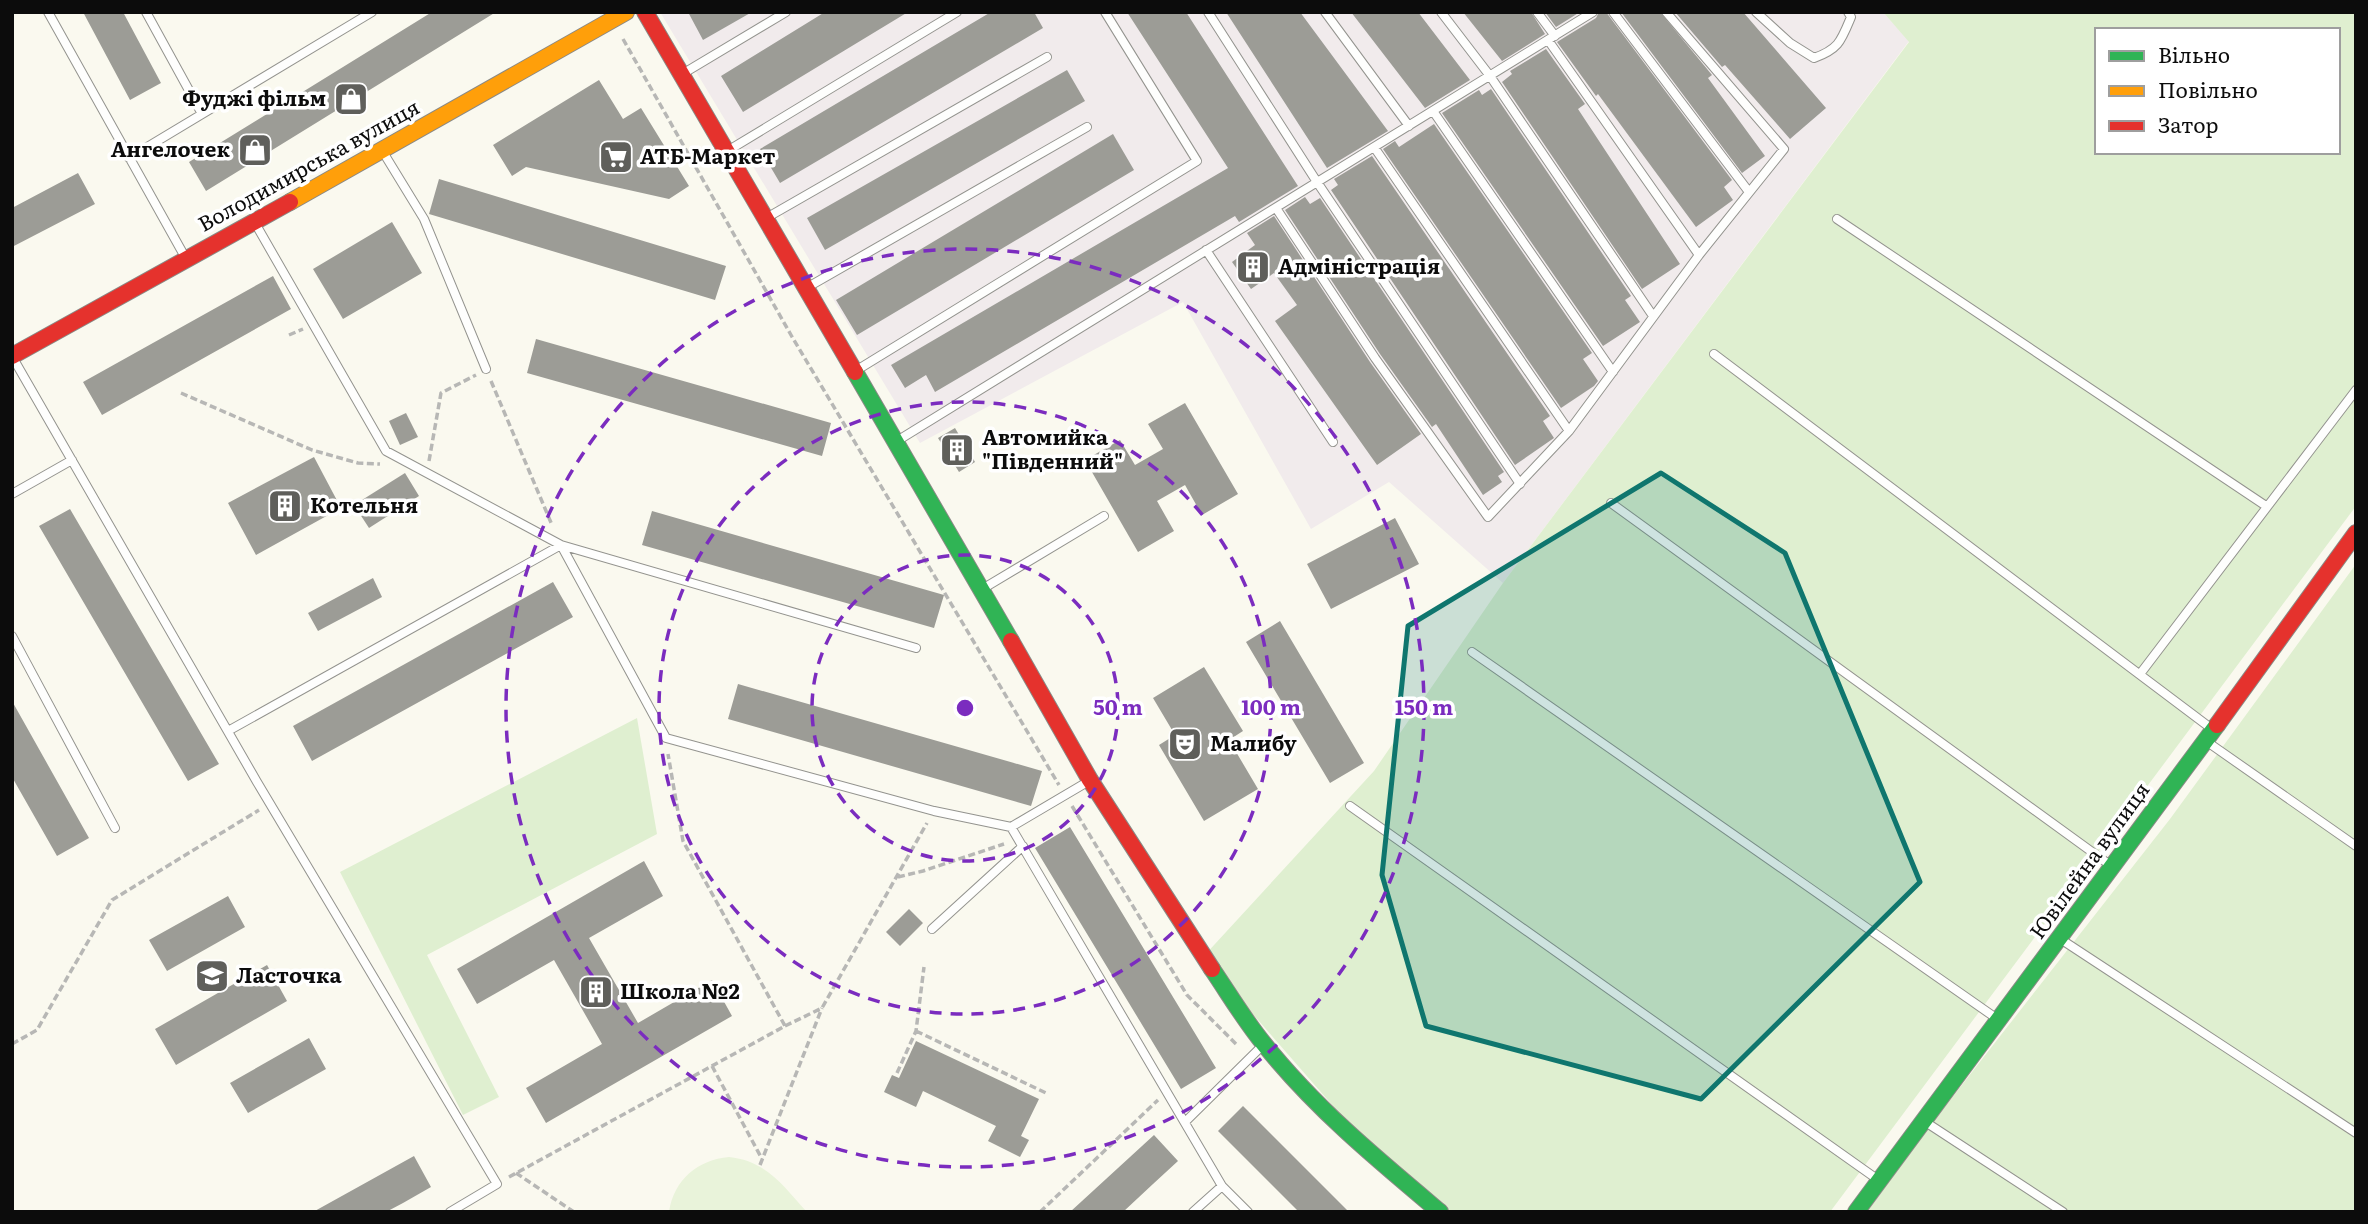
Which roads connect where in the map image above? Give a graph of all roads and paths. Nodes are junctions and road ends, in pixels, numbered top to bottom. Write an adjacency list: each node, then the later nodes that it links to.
1 (48, 12): 29 (lane)
2 (146, 12): 23 (lane)
3 (372, 12): 23 (lane)
4 (626, 12): 27 (street, Володимирська вулиця)
5 (645, 12): 20 (street)
6 (786, 12): 20 (lane)
7 (957, 12): 28 (lane)
8 (1105, 12): 44 (lane)
9 (1208, 12): 30 (lane)
10 (1325, 12): 24 (lane)
11 (1441, 12): 21 (lane)
12 (1537, 12): 18 (lane)
13 (1593, 12): 18 (lane)
14 (1613, 12): 31 (lane)
15 (1666, 12): 31 (lane)
16 (1756, 12): 17 (lane)
17 (1848, 12)
18 (1551, 38): 21 (lane); 37 (lane)
19 (1047, 57): 33 (lane)
20 (681, 74): 28 (street)
21 (1490, 76): 22 (lane); 40 (lane)
22 (1433, 111): 24 (lane); 45 (lane)
23 (202, 114): 29 (lane)
24 (1409, 126): 26 (lane)
25 (1087, 127): 39 (lane)
26 (1374, 147): 30 (lane); 48 (lane)
27 (381, 150): 35 (street, Володимирська вулиця); 43 (lane)
28 (726, 152): 33 (street)
29 (129, 158): 38 (lane)
30 (1317, 182): 32 (lane); 54 (lane)
31 (1749, 192): 37 (lane)
32 (1276, 208): 36 (lane); 54 (lane)
33 (765, 219): 39 (street)
34 (1837, 219): 57 (lane)
35 (254, 220): 38 (street, Володимирська вулиця); 52 (lane)
36 (1206, 250): 49 (lane); 50 (lane)
37 (1699, 255): 40 (lane)
38 (186, 259): 42 (street, Володимирська вулиця)
39 (806, 288): 44 (street)
40 (1653, 316): 45 (lane)
41 (1714, 354): 65 (lane)
42 (12, 356): 51 (lane)
43 (486, 369): 53 (path); 60 (path)
44 (855, 372): 49 (street)
45 (1613, 372): 48 (lane)
46 (2356, 390): 57 (lane)
47 (181, 393): 52 (path)
48 (1569, 431): 54 (lane)
49 (894, 442): 61 (street)
50 (1333, 442)
51 (72, 460): 55 (lane); 66 (lane)
52 (413, 465): 53 (lane)
53 (427, 473): 60 (lane)
54 (1520, 484)
55 (12, 494)
56 (1611, 503): 77 (lane)
57 (2266, 506): 65 (lane)
58 (1104, 516): 61 (lane)
59 (2356, 533): 67 (street, Ювілейна вулиця)
60 (561, 545): 63 (lane); 66 (lane); 68 (lane)
61 (982, 590): 69 (street)
62 (12, 636): 74 (lane)
63 (916, 648)
64 (1472, 652): 83 (lane)
65 (2140, 674): 67 (lane)
66 (228, 731): 70 (lane)
67 (2208, 734): 76 (lane); 77 (street, Ювілейна вулиця)
68 (666, 738): 72 (lane); 84 (path)
69 (1090, 780): 73 (lane); 87 (street)
70 (270, 804): 86 (path); 99 (lane)
71 (1350, 806): 98 (lane)
72 (934, 811): 73 (lane); 78 (path)
73 (1011, 827): 75 (lane)
74 (115, 828)
75 (1021, 843): 78 (path); 79 (lane); 90 (lane)
76 (2356, 846)
77 (2113, 867): 80 (street, Ювілейна вулиця)
78 (896, 878): 82 (path)
79 (932, 929)
80 (2060, 939): 83 (street, Ювілейна вулиця); 94 (lane)
81 (924, 967): 85 (path)
82 (822, 1008): 84 (path); 95 (path)
83 (1998, 1020): 92 (street, Ювілейна вулиця)
84 (785, 1026): 88 (path)
85 (916, 1031): 89 (path); 91 (path)
86 (12, 1044)
87 (1264, 1044): 93 (lane); 106 (street)
88 (712, 1066): 95 (path); 97 (path)
89 (897, 1073)
90 (1167, 1091): 93 (lane); 103 (path)
91 (1046, 1093)
92 (1924, 1121): 98 (street, Ювілейна вулиця); 108 (lane)
93 (1185, 1122): 100 (lane)
94 (2356, 1133)
95 (762, 1159): 96 (path)
96 (760, 1165)
97 (516, 1174): 99 (path); 102 (path)
98 (1879, 1181): 107 (street, Ювілейна вулиця)
99 (497, 1184): 101 (lane)
100 (1222, 1186): 104 (lane); 105 (lane)
101 (450, 1212)
102 (574, 1212)
103 (1040, 1212)
104 (1193, 1212)
105 (1248, 1212)
106 (1440, 1212)
107 (1856, 1212)
108 (2063, 1212)

